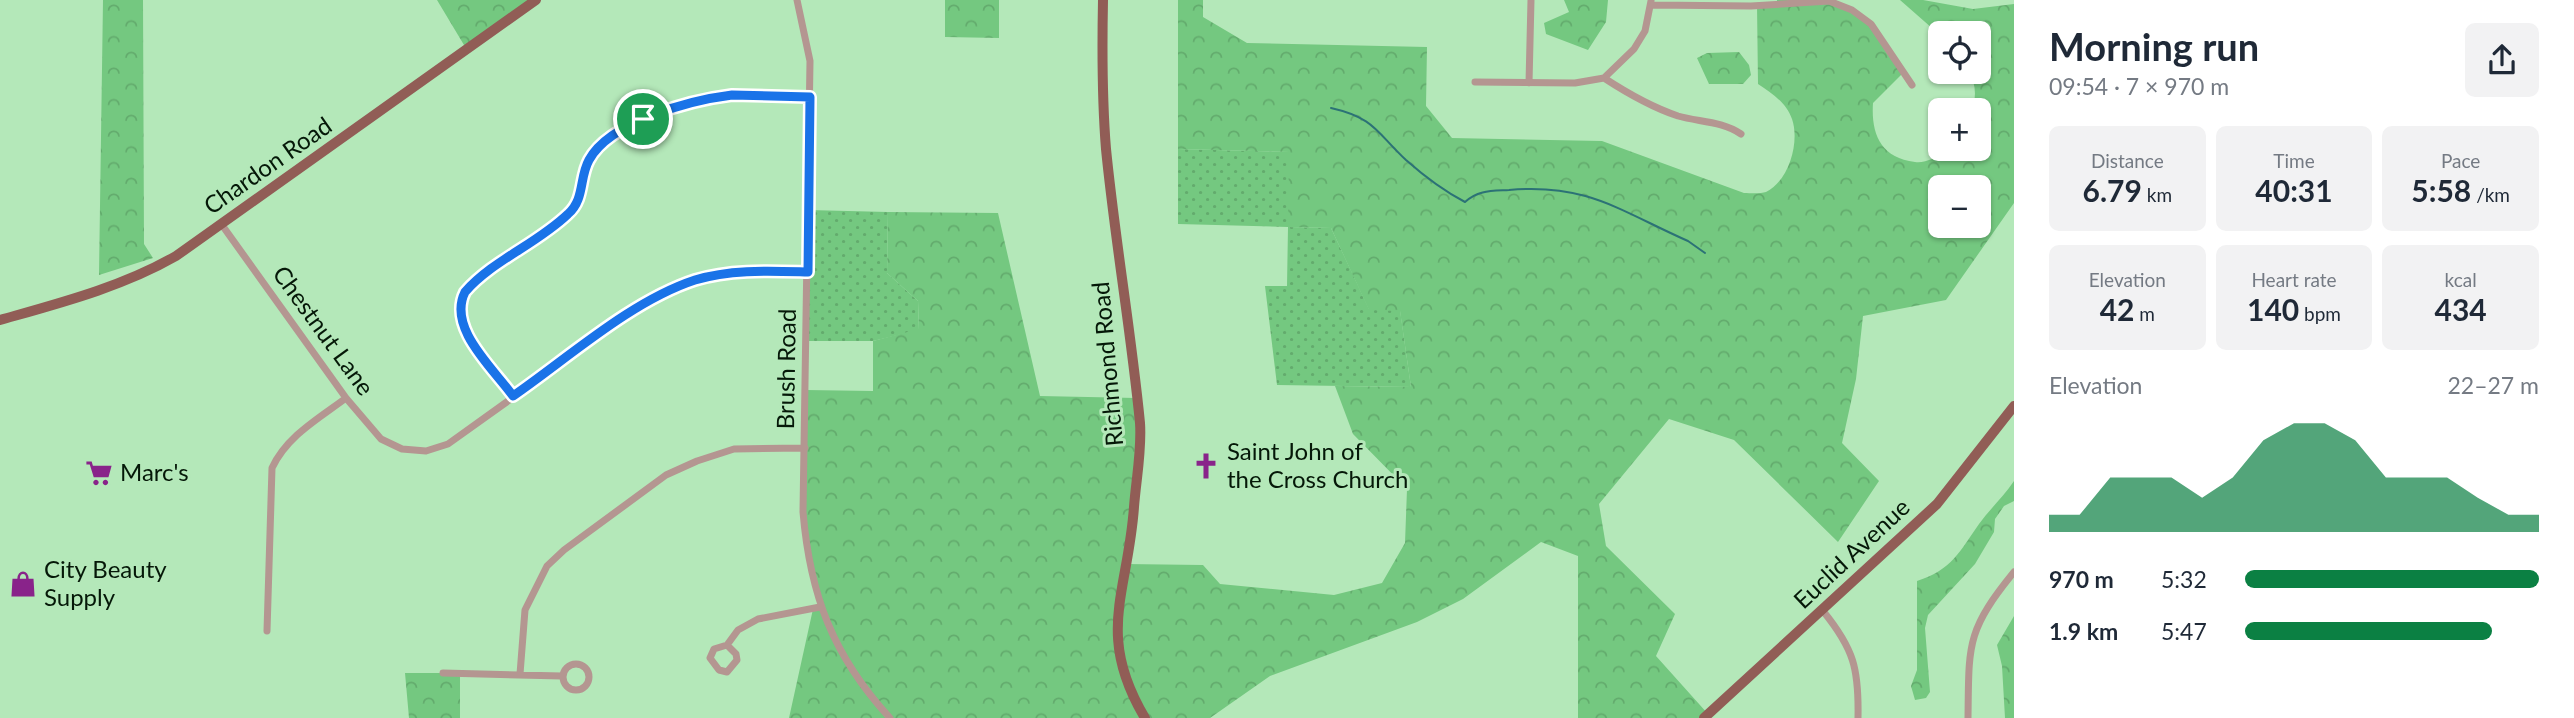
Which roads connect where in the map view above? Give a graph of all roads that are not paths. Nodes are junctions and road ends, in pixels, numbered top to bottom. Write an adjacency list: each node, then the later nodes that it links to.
1 (536, 0): 12 (main road, Chardon Road)
2 (797, 0): 10 (street, Brush Road)
3 (1103, 0): 28 (main road, Richmond Road)
4 (1531, 0): 8 (street)
5 (1651, 2): 6 (street); 9 (street)
6 (1604, 78): 8 (street); 11 (street)
7 (1475, 82): 8 (street)
8 (1529, 83)
9 (1912, 85)
10 (810, 97): 13 (street, Brush Road); 15 (street)
11 (1741, 134)
12 (222, 225): 14 (main road, Chardon Road); 16 (street, Chestnut Lane)
13 (808, 272): 15 (street); 18 (street, Brush Road)
14 (0, 320)
15 (513, 396): 16 (street, Chestnut Lane)
16 (346, 398): 22 (street)
17 (2014, 406): 21 (main road, Euclid Avenue)
18 (805, 448): 20 (street, Brush Road); 25 (street)
19 (2014, 572): 31 (street)
20 (820, 607): 23 (street); 27 (street, Brush Road)
21 (1823, 611): 29 (main road, Euclid Avenue); 30 (street)
22 (267, 631)
23 (727, 645)
24 (443, 673): 25 (street)
25 (520, 674): 26 (street)
26 (562, 676)
27 (890, 718)
28 (1145, 718)
29 (1704, 718)
30 (1858, 718)
31 (1968, 718)

